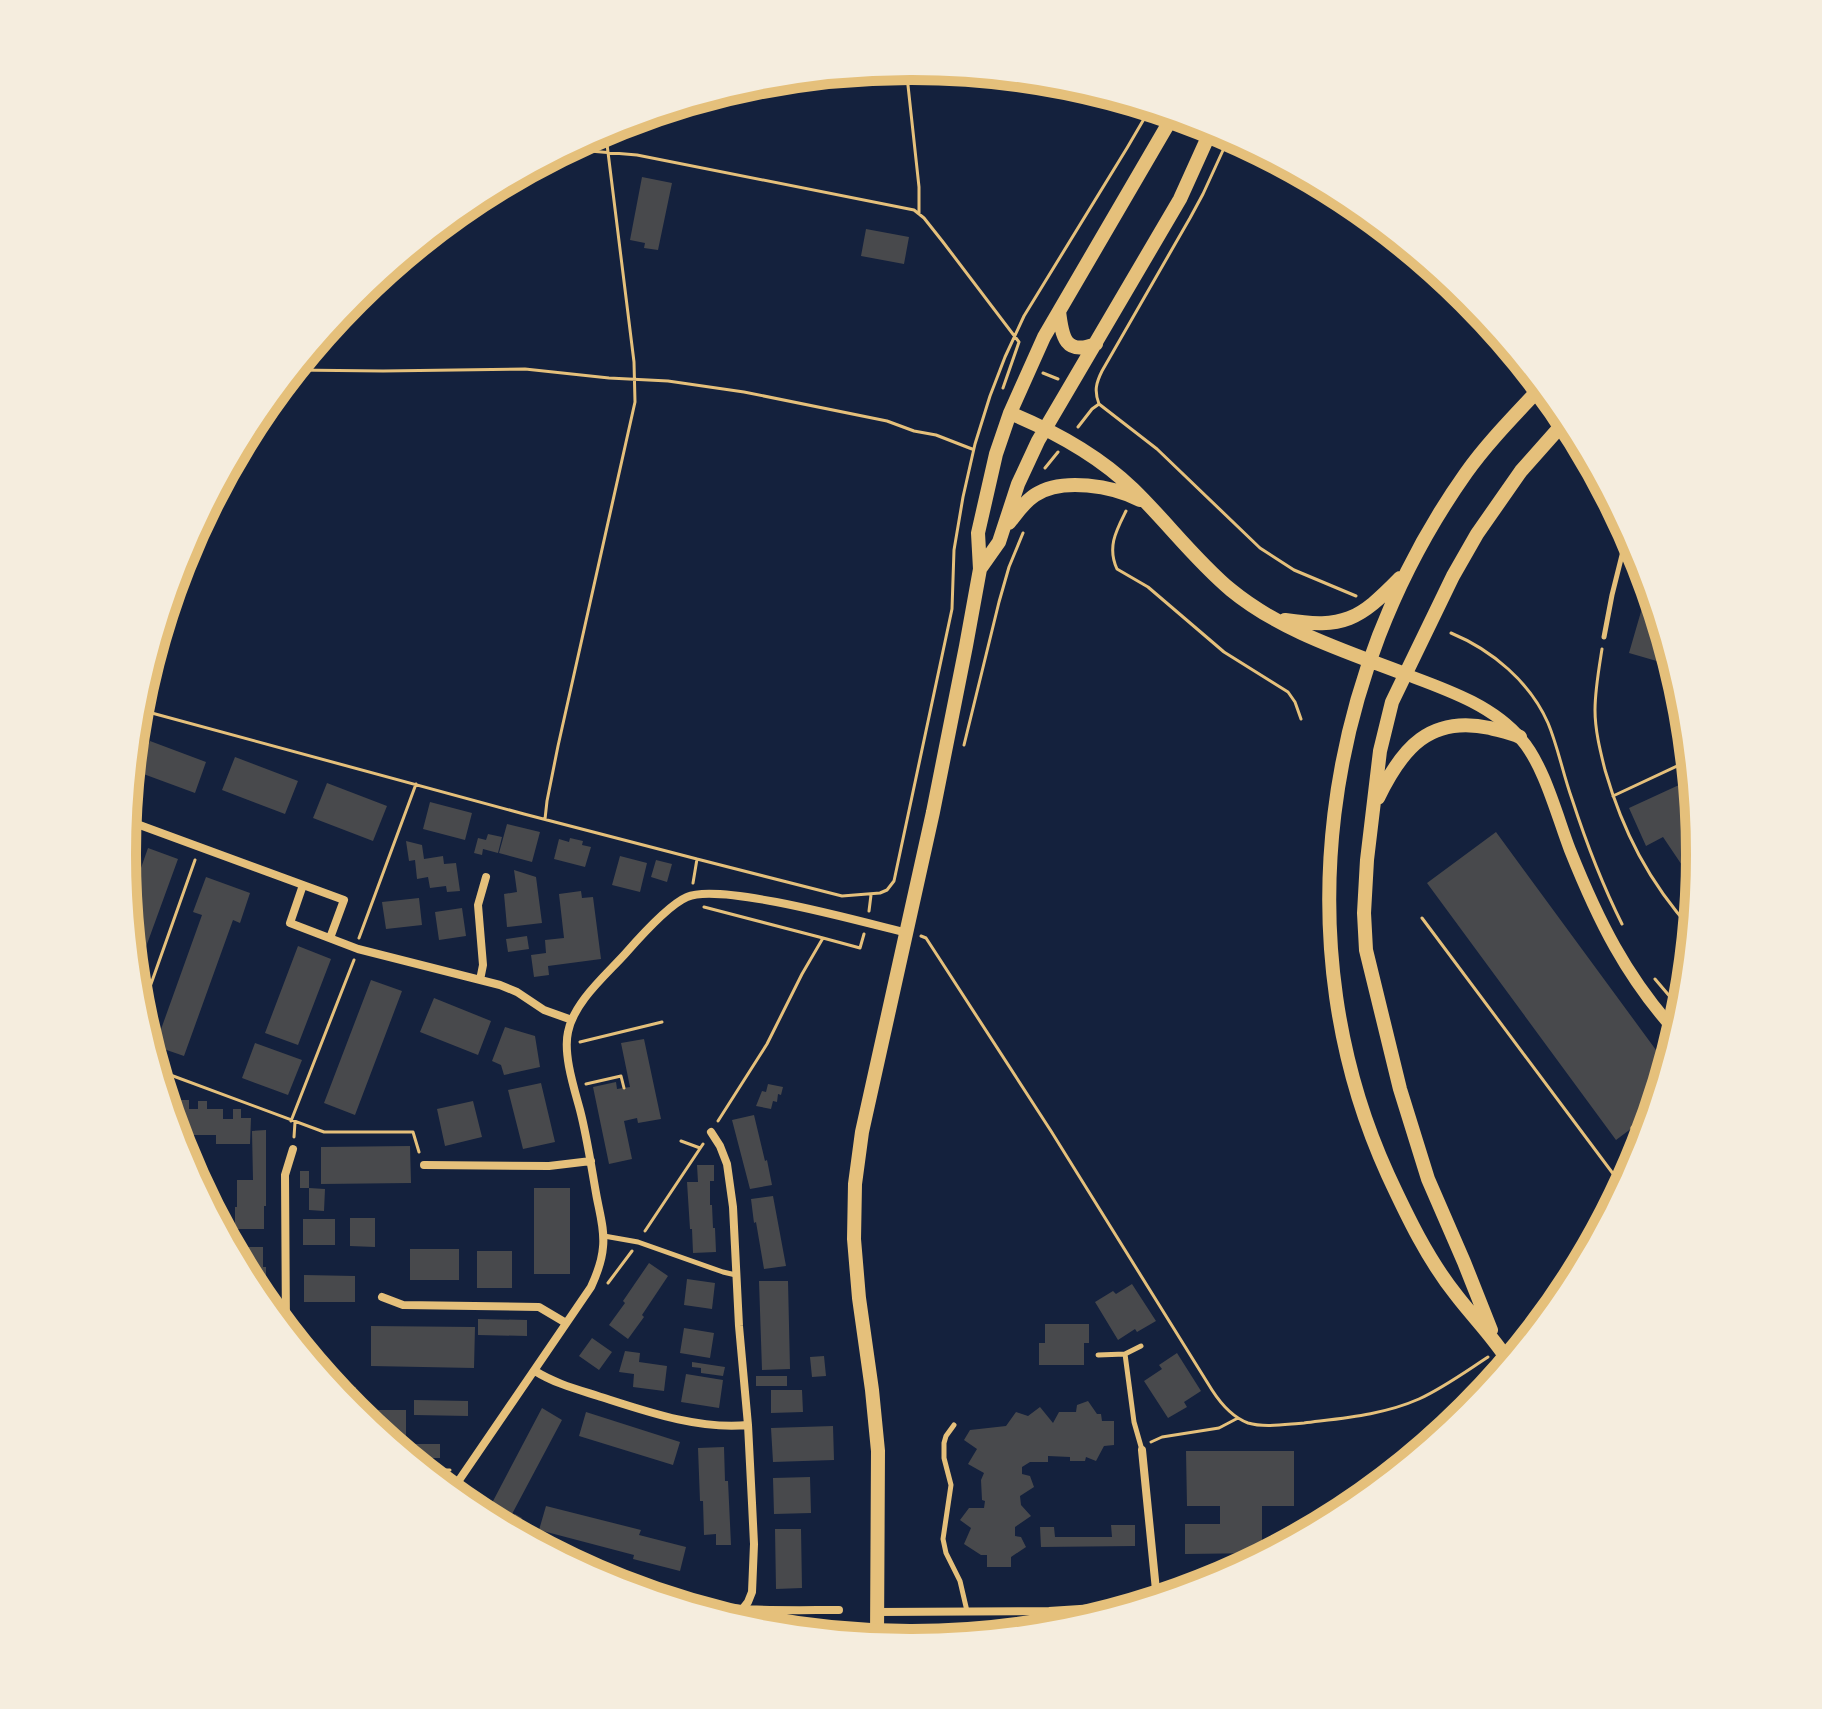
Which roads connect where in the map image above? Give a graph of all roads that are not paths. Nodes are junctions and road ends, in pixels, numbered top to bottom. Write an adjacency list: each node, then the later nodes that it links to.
1 (1168, 124): 3 (main road)
2 (1207, 139): 4 (main road)
3 (1059, 311): 4 (main road); 6 (main road)
4 (1096, 344): 7 (main road)
5 (1534, 395): 12 (main road)
6 (1010, 413): 7 (main road); 13 (main road)
7 (1045, 427): 9 (main road); 10 (main road)
8 (1558, 429): 17 (main road)
9 (1147, 504): 10 (main road); 14 (main road)
10 (1004, 531): 13 (main road)
11 (1623, 550): 15 (lane)
12 (1409, 568): 14 (main road); 16 (main road)
13 (980, 569): 23 (main road)
14 (1269, 616): 16 (main road)
15 (1604, 637)
16 (1370, 661): 17 (main road); 37 (main road)
17 (1405, 674): 18 (street); 19 (main road)
18 (1520, 737): 19 (main road); 27 (street)
19 (1372, 814): 37 (main road)
20 (137, 824): 22 (street)
21 (486, 877): 25 (street)
22 (303, 885): 24 (street); 24 (street)
23 (907, 933): 26 (street); 53 (main road)
24 (330, 938): 25 (street)
25 (480, 980): 26 (street)
26 (572, 1020): 30 (street)
27 (1667, 1021)
28 (711, 1132): 33 (street)
29 (293, 1149): 35 (street)
30 (591, 1161): 31 (street); 32 (street)
31 (424, 1165)
32 (604, 1236): 33 (lane); 36 (street)
33 (736, 1275): 43 (street)
34 (382, 1297): 36 (street)
35 (286, 1311)
36 (566, 1323): 42 (street)
37 (1496, 1341): 39 (main road)
38 (1141, 1346): 40 (lane)
39 (1503, 1353)
40 (1125, 1354): 41 (lane); 45 (lane)
41 (1098, 1355)
42 (535, 1371): 43 (street); 46 (street)
43 (748, 1425): 49 (street)
44 (954, 1425): 52 (lane)
45 (1142, 1450): 47 (street)
46 (458, 1482)
47 (1156, 1589)
48 (1086, 1609): 52 (street)
49 (741, 1610)
50 (742, 1610): 51 (street)
51 (839, 1610)
52 (967, 1611): 53 (street)
53 (877, 1612): 54 (main road)
54 (877, 1628)

